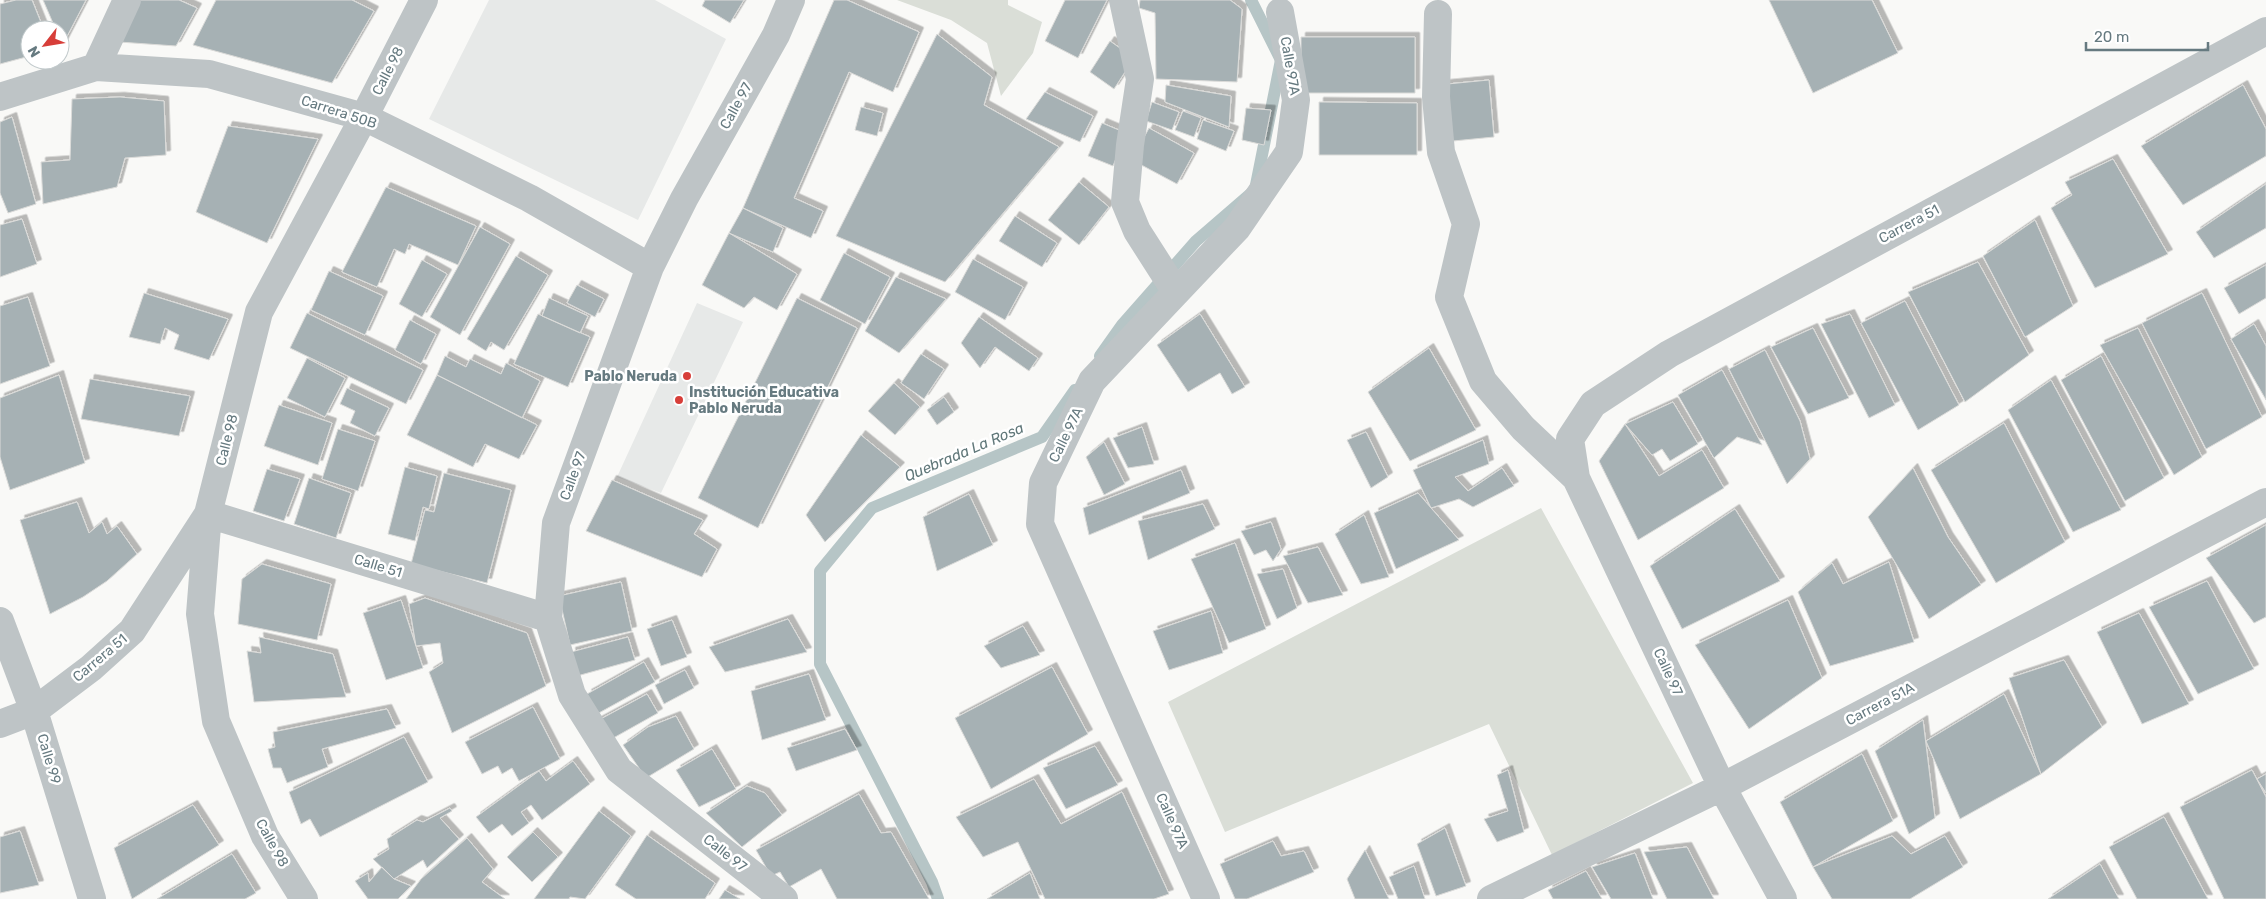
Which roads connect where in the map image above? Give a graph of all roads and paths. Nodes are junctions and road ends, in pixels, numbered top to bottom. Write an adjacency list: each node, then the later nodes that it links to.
1 (127, 0): 8 (street)
2 (424, 0): 10 (street, Calle 98)
3 (791, 0): 11 (street, Calle 97)
4 (1123, 0): 12 (street)
5 (1280, 12): 12 (street, Calle 97A)
6 (1438, 14): 14 (street)
7 (2266, 31): 13 (street, Carrera 51)
8 (96, 68): 9 (street, Carrera 50B); 10 (street, Carrera 50B)
9 (0, 97)
10 (364, 117): 11 (street, Carrera 50B); 16 (street, Calle 98)
11 (650, 267): 17 (street, Calle 97)
12 (1173, 287): 25 (street, Calle 97A)
13 (1570, 439): 14 (street, Calle 97)
14 (1576, 478): 21 (street, Calle 97)
15 (2266, 502): 21 (street, Carrera 51A)
16 (208, 514): 17 (street, Calle 51); 19 (street, Carrera 51); 23 (street, Calle 98)
17 (548, 618): 24 (street, Calle 97)
18 (0, 621): 19 (street, Calle 99)
19 (34, 711): 20 (street, Carrera 51); 22 (street, Calle 99)
20 (0, 724)
21 (1722, 787): 26 (street, Carrera 51A); 27 (street, Calle 97)
22 (92, 899)
23 (304, 899)
24 (784, 899)
25 (1206, 899)
26 (1491, 899)
27 (1783, 899)

